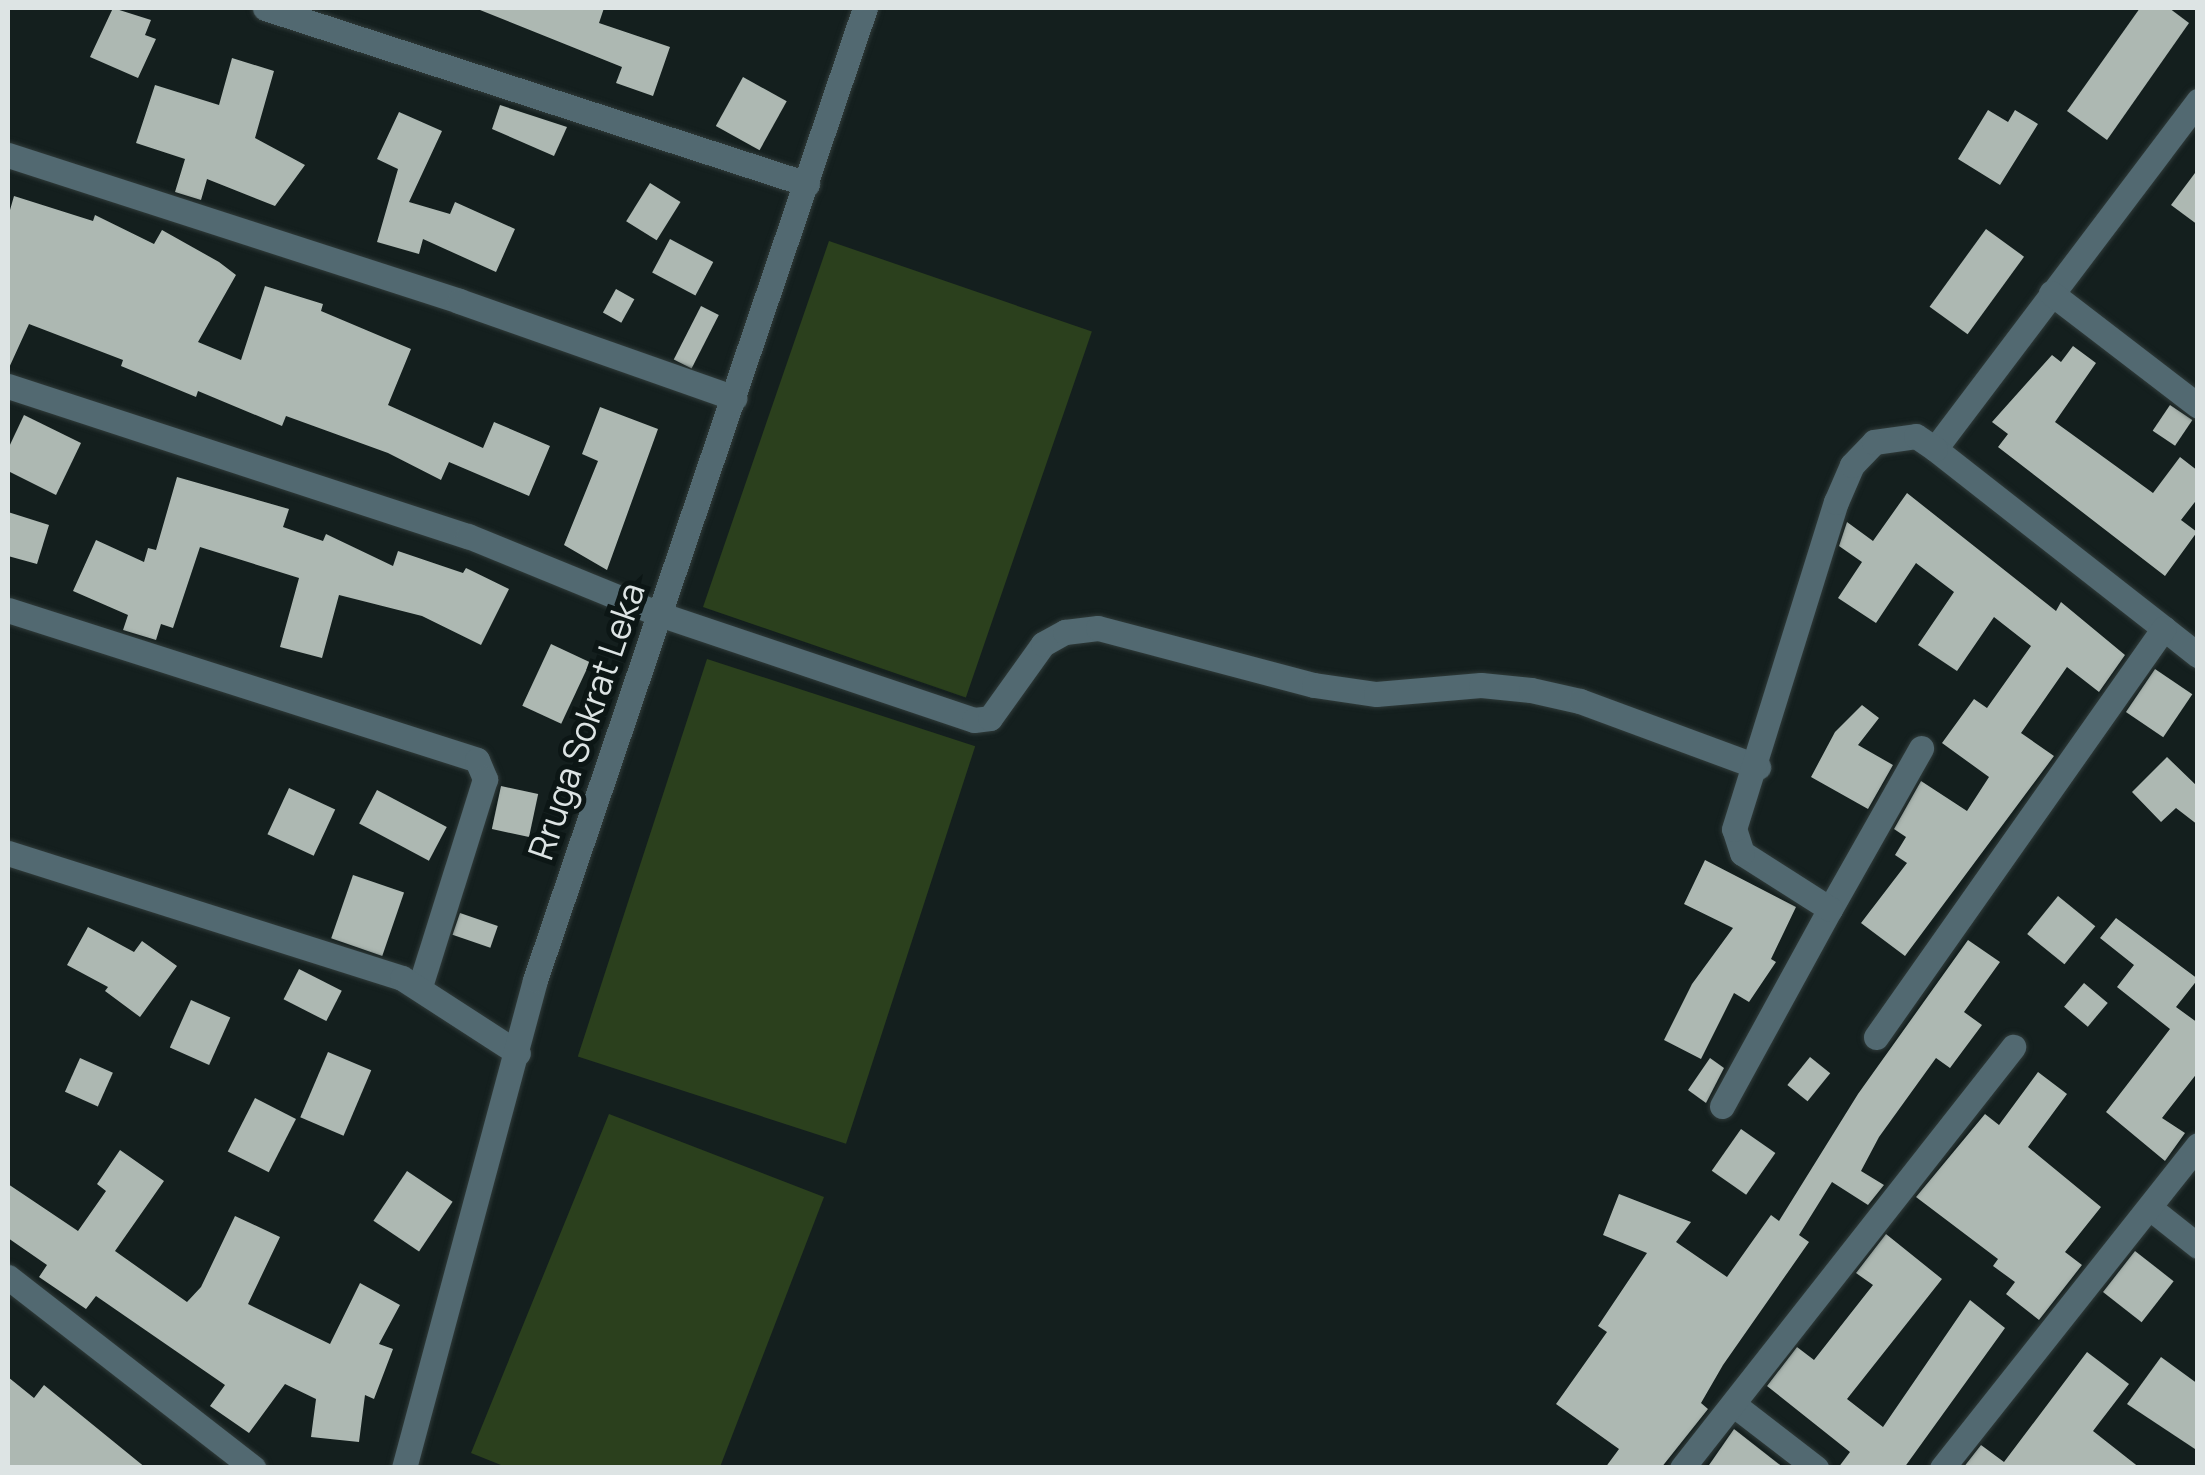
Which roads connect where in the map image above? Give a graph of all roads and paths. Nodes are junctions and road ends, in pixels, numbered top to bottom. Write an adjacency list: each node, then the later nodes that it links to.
1 (265, 8): 5 (street)
2 (865, 8): 5 (street, Rruga Sokrat Leka)
3 (2195, 108): 6 (street)
4 (8, 156): 8 (street)
5 (807, 184): 8 (street, Rruga Sokrat Leka)
6 (2050, 293): 9 (street); 10 (street)
7 (8, 386): 12 (street)
8 (734, 398): 12 (street, Rruga Sokrat Leka)
9 (2198, 406)
10 (1935, 449): 13 (street); 16 (street)
11 (8, 610): 19 (street)
12 (659, 614): 16 (street); 22 (street, Rruga Sokrat Leka)
13 (2164, 628): 14 (street); 20 (street)
14 (2198, 655)
15 (1921, 748): 18 (street)
16 (1747, 763): 18 (street)
17 (8, 853): 19 (street)
18 (1830, 909): 23 (street)
19 (420, 987): 22 (street)
20 (1876, 1037)
21 (2014, 1047): 28 (street)
22 (518, 1053): 30 (street, Rruga Sokrat Leka)
23 (1722, 1106)
24 (2198, 1145): 25 (street)
25 (2150, 1208): 26 (street); 33 (street)
26 (2198, 1246)
27 (8, 1277): 29 (street)
28 (1732, 1404): 31 (street); 32 (street)
29 (253, 1468)
30 (404, 1468)
31 (1682, 1468)
32 (1816, 1468)
33 (1942, 1468)

